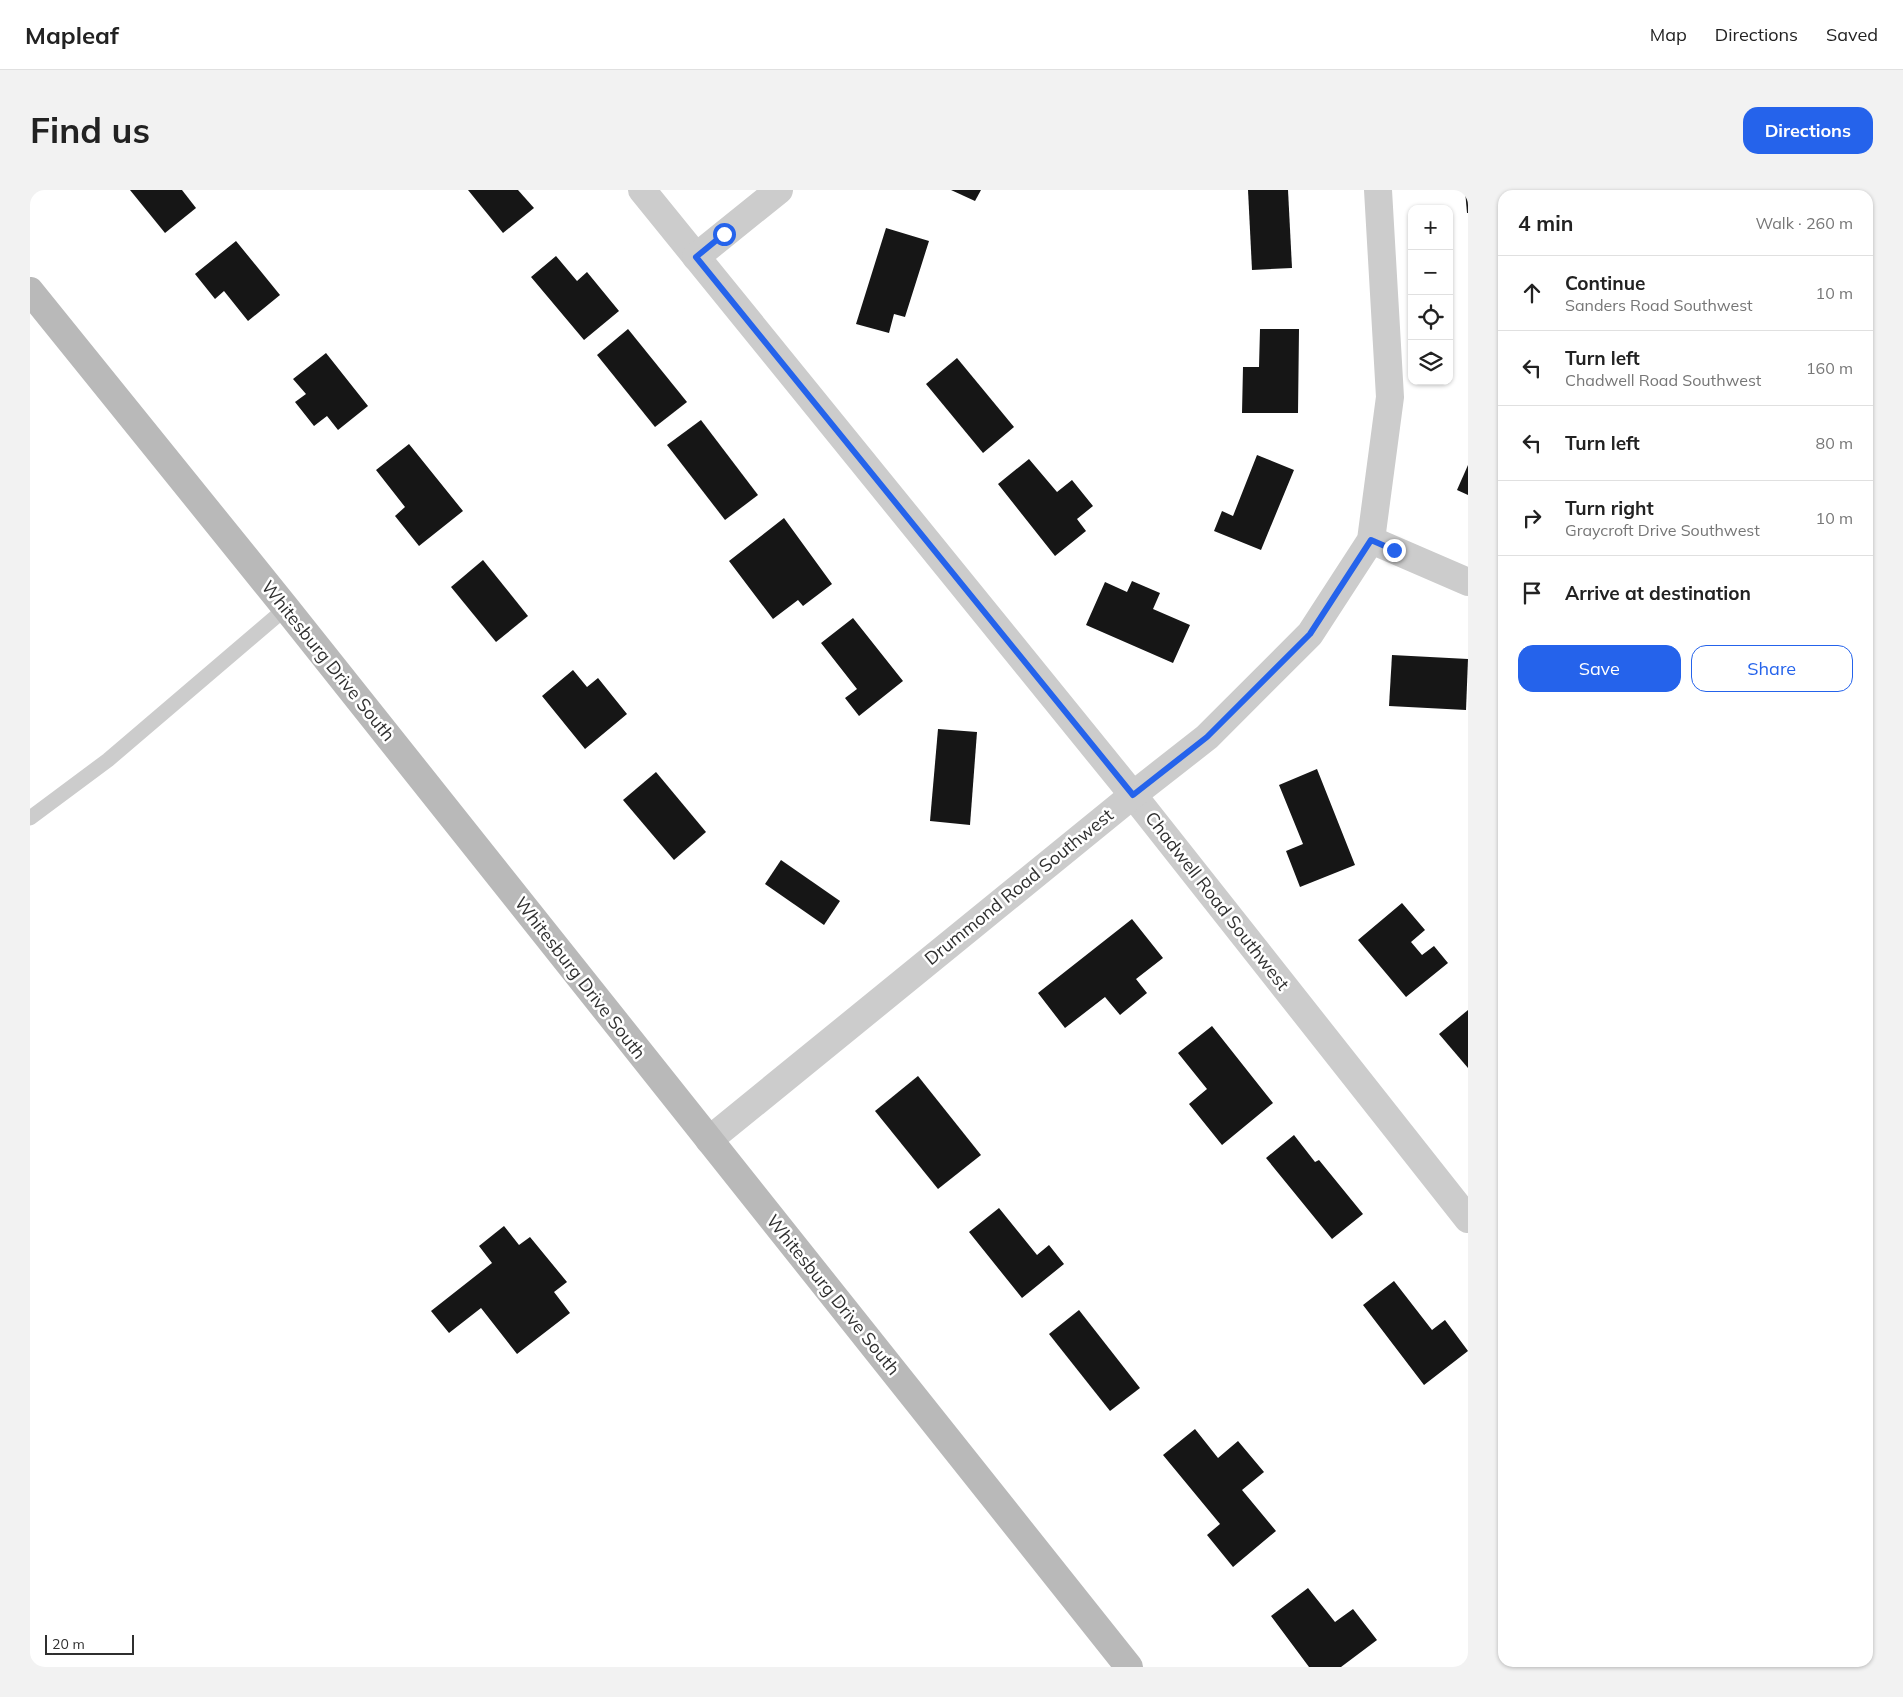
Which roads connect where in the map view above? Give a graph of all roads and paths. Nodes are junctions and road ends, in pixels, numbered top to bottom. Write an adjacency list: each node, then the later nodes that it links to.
1 (642, 190): 4 (street, Chadwell Road Southwest)
2 (779, 190): 4 (street)
3 (1378, 190): 6 (street, Drummond Road Southwest)
4 (696, 257): 9 (street, Chadwell Road Southwest)
5 (30, 291): 8 (main road, Whitesburg Drive South)
6 (1371, 540): 7 (street); 9 (street, Drummond Road Southwest)
7 (1468, 582)
8 (286, 608): 10 (lane); 11 (main road, Whitesburg Drive South)
9 (1133, 795): 11 (street, Drummond Road Southwest); 12 (street, Chadwell Road Southwest)
10 (30, 818)
11 (709, 1140): 13 (main road, Whitesburg Drive South)
12 (1468, 1219)
13 (1129, 1667)

